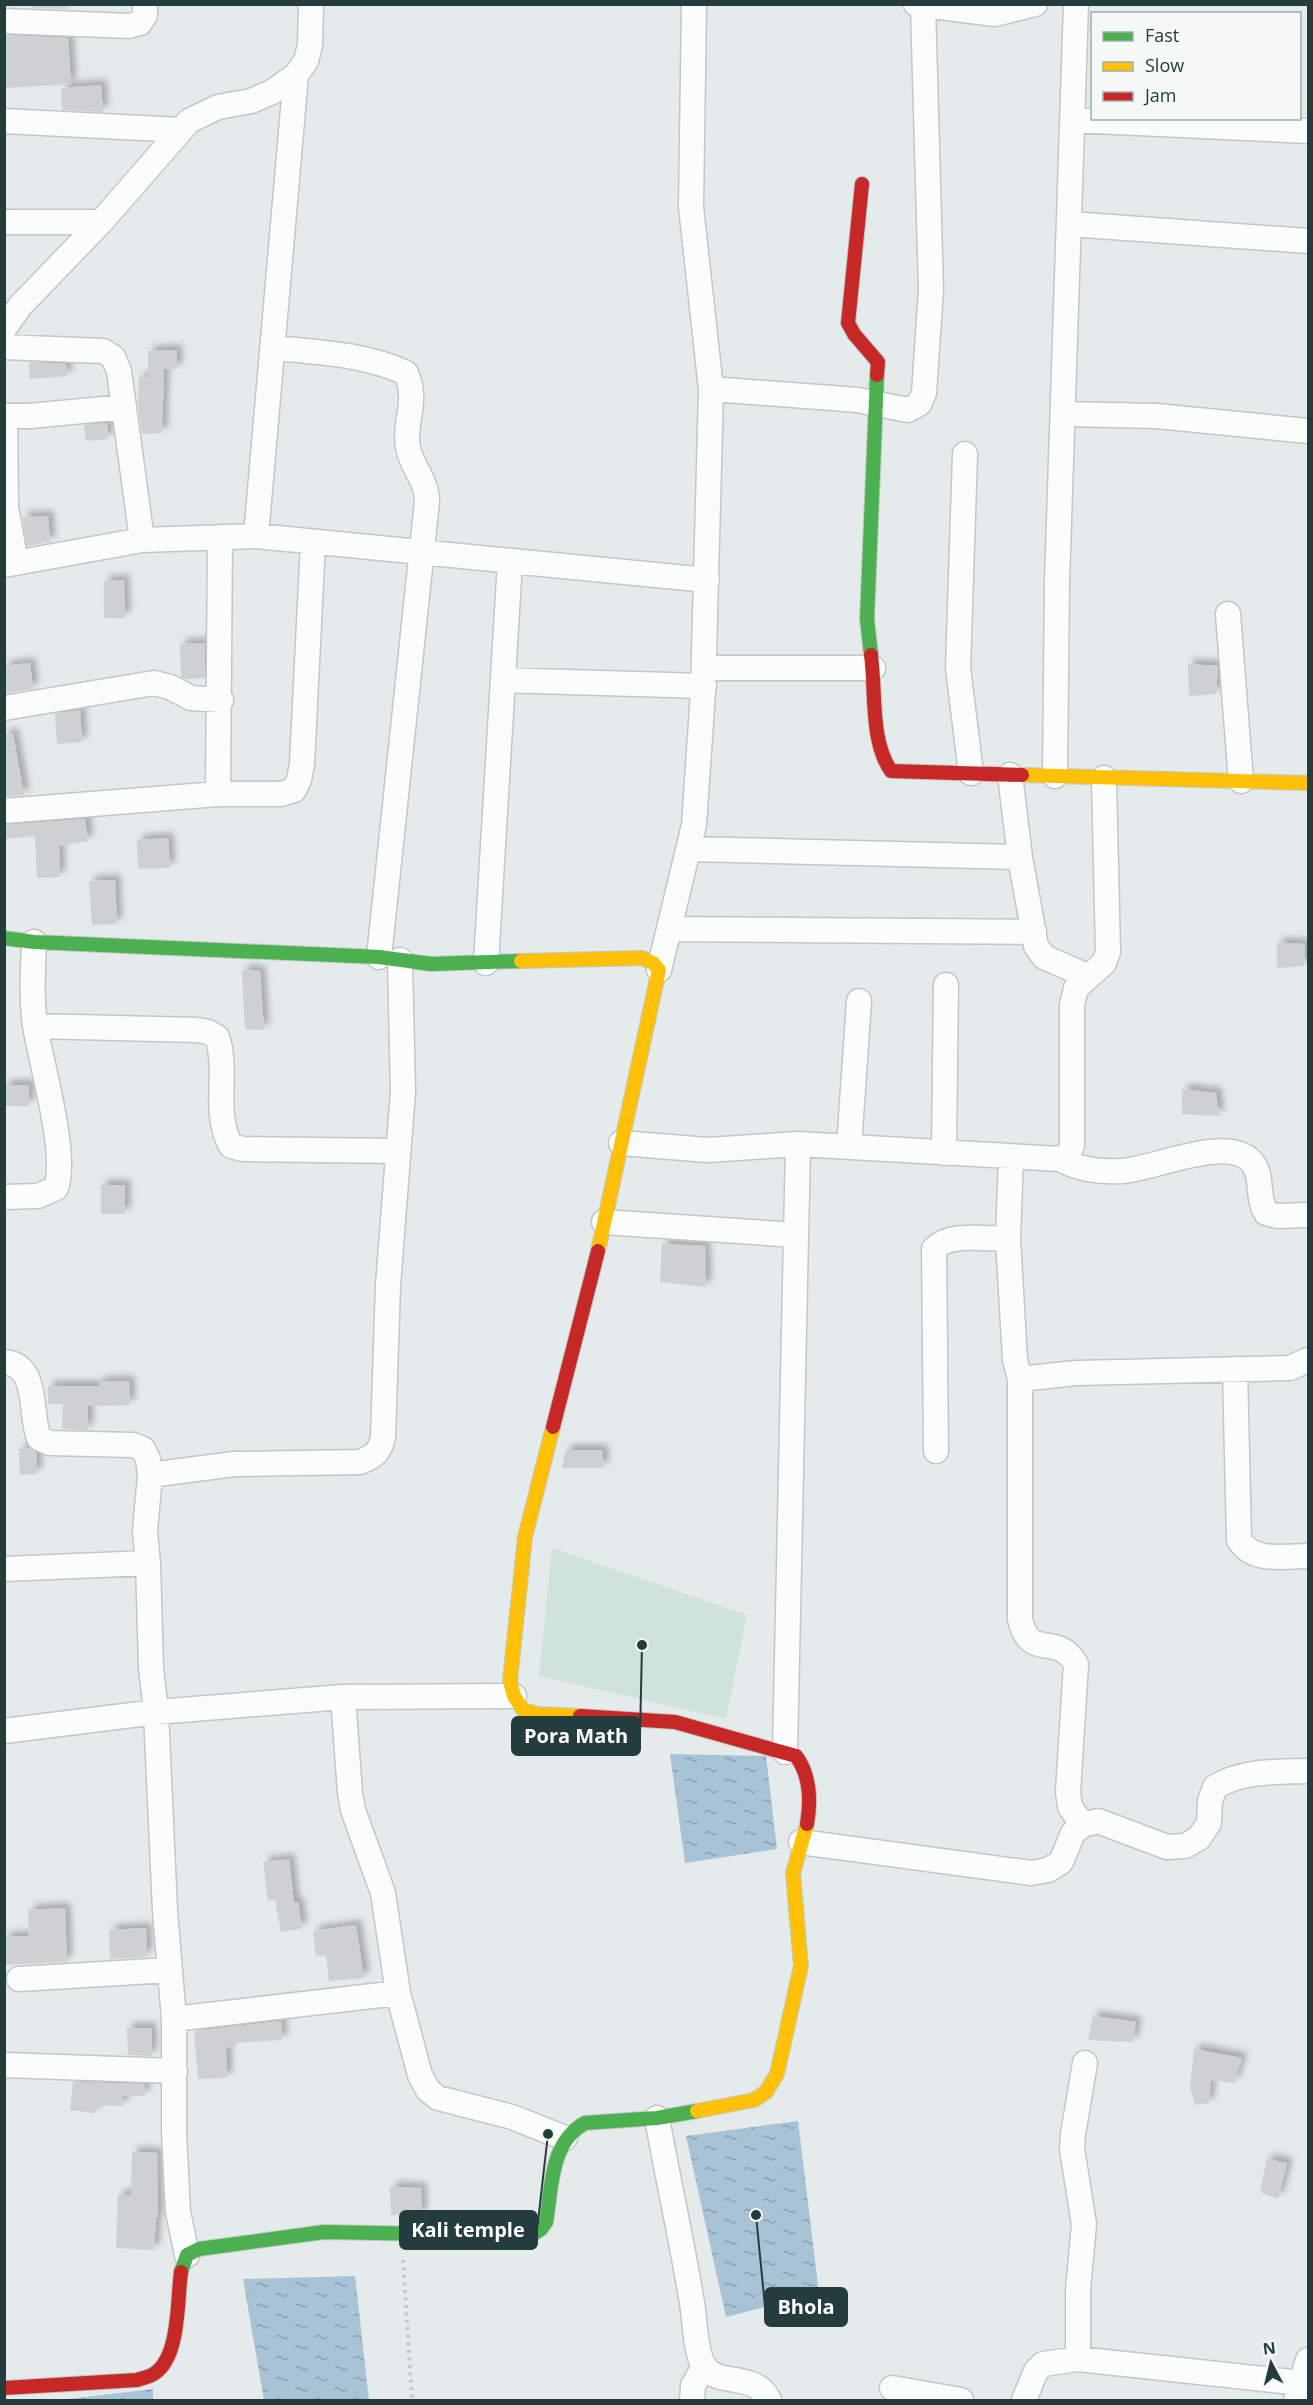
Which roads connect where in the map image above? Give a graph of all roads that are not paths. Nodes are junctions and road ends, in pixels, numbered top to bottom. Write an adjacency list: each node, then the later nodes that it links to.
1 (145, 4): 8 (street)
2 (311, 4): 9 (street)
3 (694, 4): 23 (street)
4 (916, 4): 7 (street)
5 (1035, 4): 7 (street)
6 (1076, 4): 10 (street)
7 (923, 5): 24 (street)
8 (4, 21)
9 (296, 75): 12 (street); 22 (street)
10 (1073, 120): 13 (street); 17 (street)
11 (4, 121): 12 (street)
12 (181, 130): 16 (street)
13 (1308, 131)
14 (862, 184): 24 (street)
15 (4, 222): 16 (street)
16 (101, 222): 19 (street)
17 (1070, 224): 18 (street); 26 (street)
18 (1308, 242)
19 (12, 306): 20 (street)
20 (4, 329)
21 (4, 347): 25 (street)
22 (273, 348): 30 (street); 34 (street)
23 (711, 389): 24 (street); 37 (street)
24 (877, 403): 39 (street)
25 (124, 407): 27 (street); 32 (street)
26 (1063, 414): 28 (street); 46 (street)
27 (5, 416): 36 (street)
28 (1308, 431)
29 (965, 454): 44 (street)
30 (256, 536): 31 (street); 33 (street)
31 (220, 537): 32 (street); 42 (street)
32 (141, 540): 36 (street)
33 (313, 542): 34 (street); 50 (street)
34 (421, 553): 35 (street); 58 (street)
35 (510, 561): 37 (street); 41 (street)
36 (10, 564)
37 (707, 580): 40 (street)
38 (1228, 614): 48 (street)
39 (873, 668): 40 (street); 44 (street)
40 (704, 677): 41 (street); 52 (street)
41 (503, 681): 59 (street)
42 (221, 700): 43 (street); 50 (street)
43 (4, 708)
44 (971, 773): 45 (street)
45 (1010, 775): 46 (street); 53 (street)
46 (1055, 776): 47 (street)
47 (1104, 778): 48 (street); 61 (street)
48 (1241, 782): 49 (street)
49 (1308, 783)
50 (218, 794): 51 (street)
51 (4, 811)
52 (689, 849): 53 (street); 54 (street)
53 (1020, 857): 55 (street)
54 (669, 930): 55 (street); 60 (street)
55 (1034, 932): 61 (street)
56 (4, 938): 57 (street)
57 (34, 942): 58 (street); 64 (street)
58 (389, 959): 59 (street); 68 (street)
59 (486, 963): 60 (street)
60 (659, 970): 65 (street)
61 (1087, 976): 71 (street)
62 (946, 985): 69 (street)
63 (859, 1001): 67 (street)
64 (35, 1026): 68 (street); 72 (street)
65 (621, 1143): 66 (street); 74 (street)
66 (798, 1144): 67 (street); 75 (street)
67 (849, 1147): 69 (street)
68 (398, 1151): 82 (street)
69 (944, 1153): 70 (street)
70 (1011, 1158): 71 (street); 76 (street)
71 (1060, 1159): 73 (street)
72 (4, 1197)
73 (1308, 1215)
74 (604, 1222): 75 (street); 86 (street)
75 (796, 1235): 90 (street)
76 (1008, 1239): 80 (street); 81 (street)
77 (1308, 1360): 79 (street)
78 (4, 1362): 82 (street)
79 (1235, 1369): 80 (street); 83 (street)
80 (1020, 1378): 92 (street)
81 (936, 1451)
82 (150, 1475): 84 (street)
83 (1308, 1556)
84 (148, 1563): 85 (street); 88 (street)
85 (4, 1569)
86 (514, 1696): 87 (street); 90 (street)
87 (344, 1697): 88 (street); 96 (street)
88 (156, 1712): 89 (street); 94 (street)
89 (4, 1731)
90 (785, 1752): 93 (street)
91 (1308, 1771): 92 (street)
92 (1083, 1826): 93 (street)
93 (801, 1842): 101 (street)
94 (169, 1970): 95 (street); 97 (street)
95 (19, 1979)
96 (398, 1993): 97 (street); 102 (street)
97 (174, 2019): 100 (street)
98 (1085, 2063): 104 (street)
99 (4, 2065): 100 (street)
100 (175, 2071): 103 (street)
101 (657, 2118): 102 (street); 106 (street)
102 (565, 2138): 103 (street)
103 (187, 2255): 107 (street)
104 (1078, 2359): 109 (street); 113 (street)
105 (1308, 2360): 109 (street)
106 (704, 2366): 110 (street); 111 (street)
107 (4, 2388)
108 (892, 2388): 112 (street)
109 (1298, 2392)
110 (692, 2400)
111 (770, 2400)
112 (961, 2400)
113 (1024, 2400)

